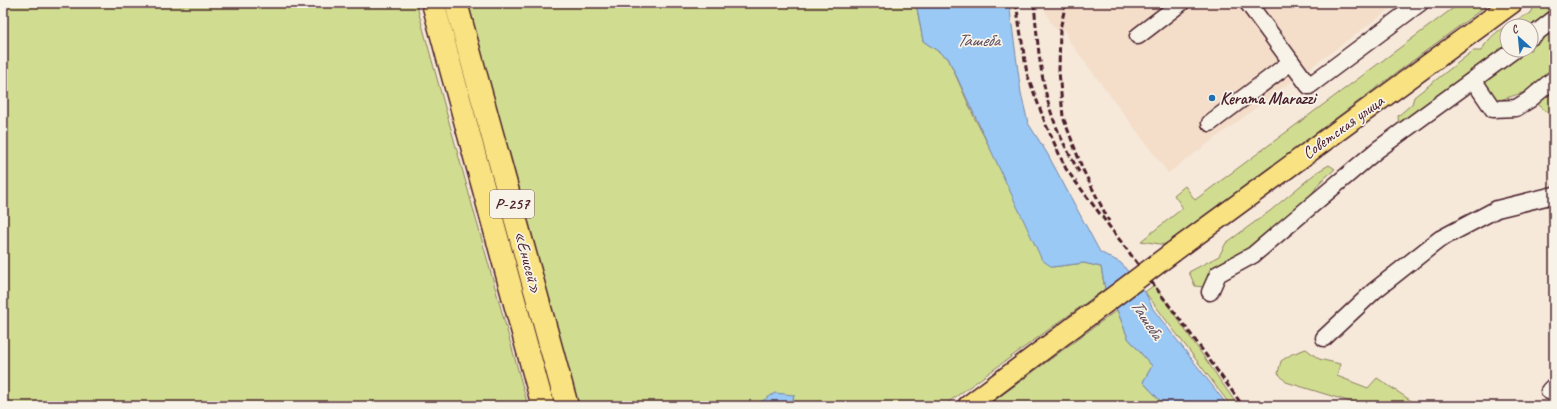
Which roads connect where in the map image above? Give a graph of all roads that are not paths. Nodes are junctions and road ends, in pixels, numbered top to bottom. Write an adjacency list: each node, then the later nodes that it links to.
1 (433, 3): 18 (highway, «Енисей» / Р-257)
2 (456, 3): 19 (highway, «Енисей» / Р-257)
3 (1181, 3): 9 (lane)
4 (1248, 3): 11 (lane)
5 (1420, 3): 11 (lane)
6 (1512, 3): 20 (main road, Советская улица, bridge)
7 (1554, 19): 8 (lane)
8 (1539, 31)
9 (1138, 36)
10 (1504, 58): 13 (lane)
11 (1292, 62): 14 (lane)
12 (1554, 79): 13 (lane)
13 (1474, 81): 16 (lane)
14 (1210, 123)
15 (1554, 195): 17 (lane)
16 (1210, 292)
17 (1324, 338)
18 (543, 406)
19 (567, 406)
20 (968, 406)

